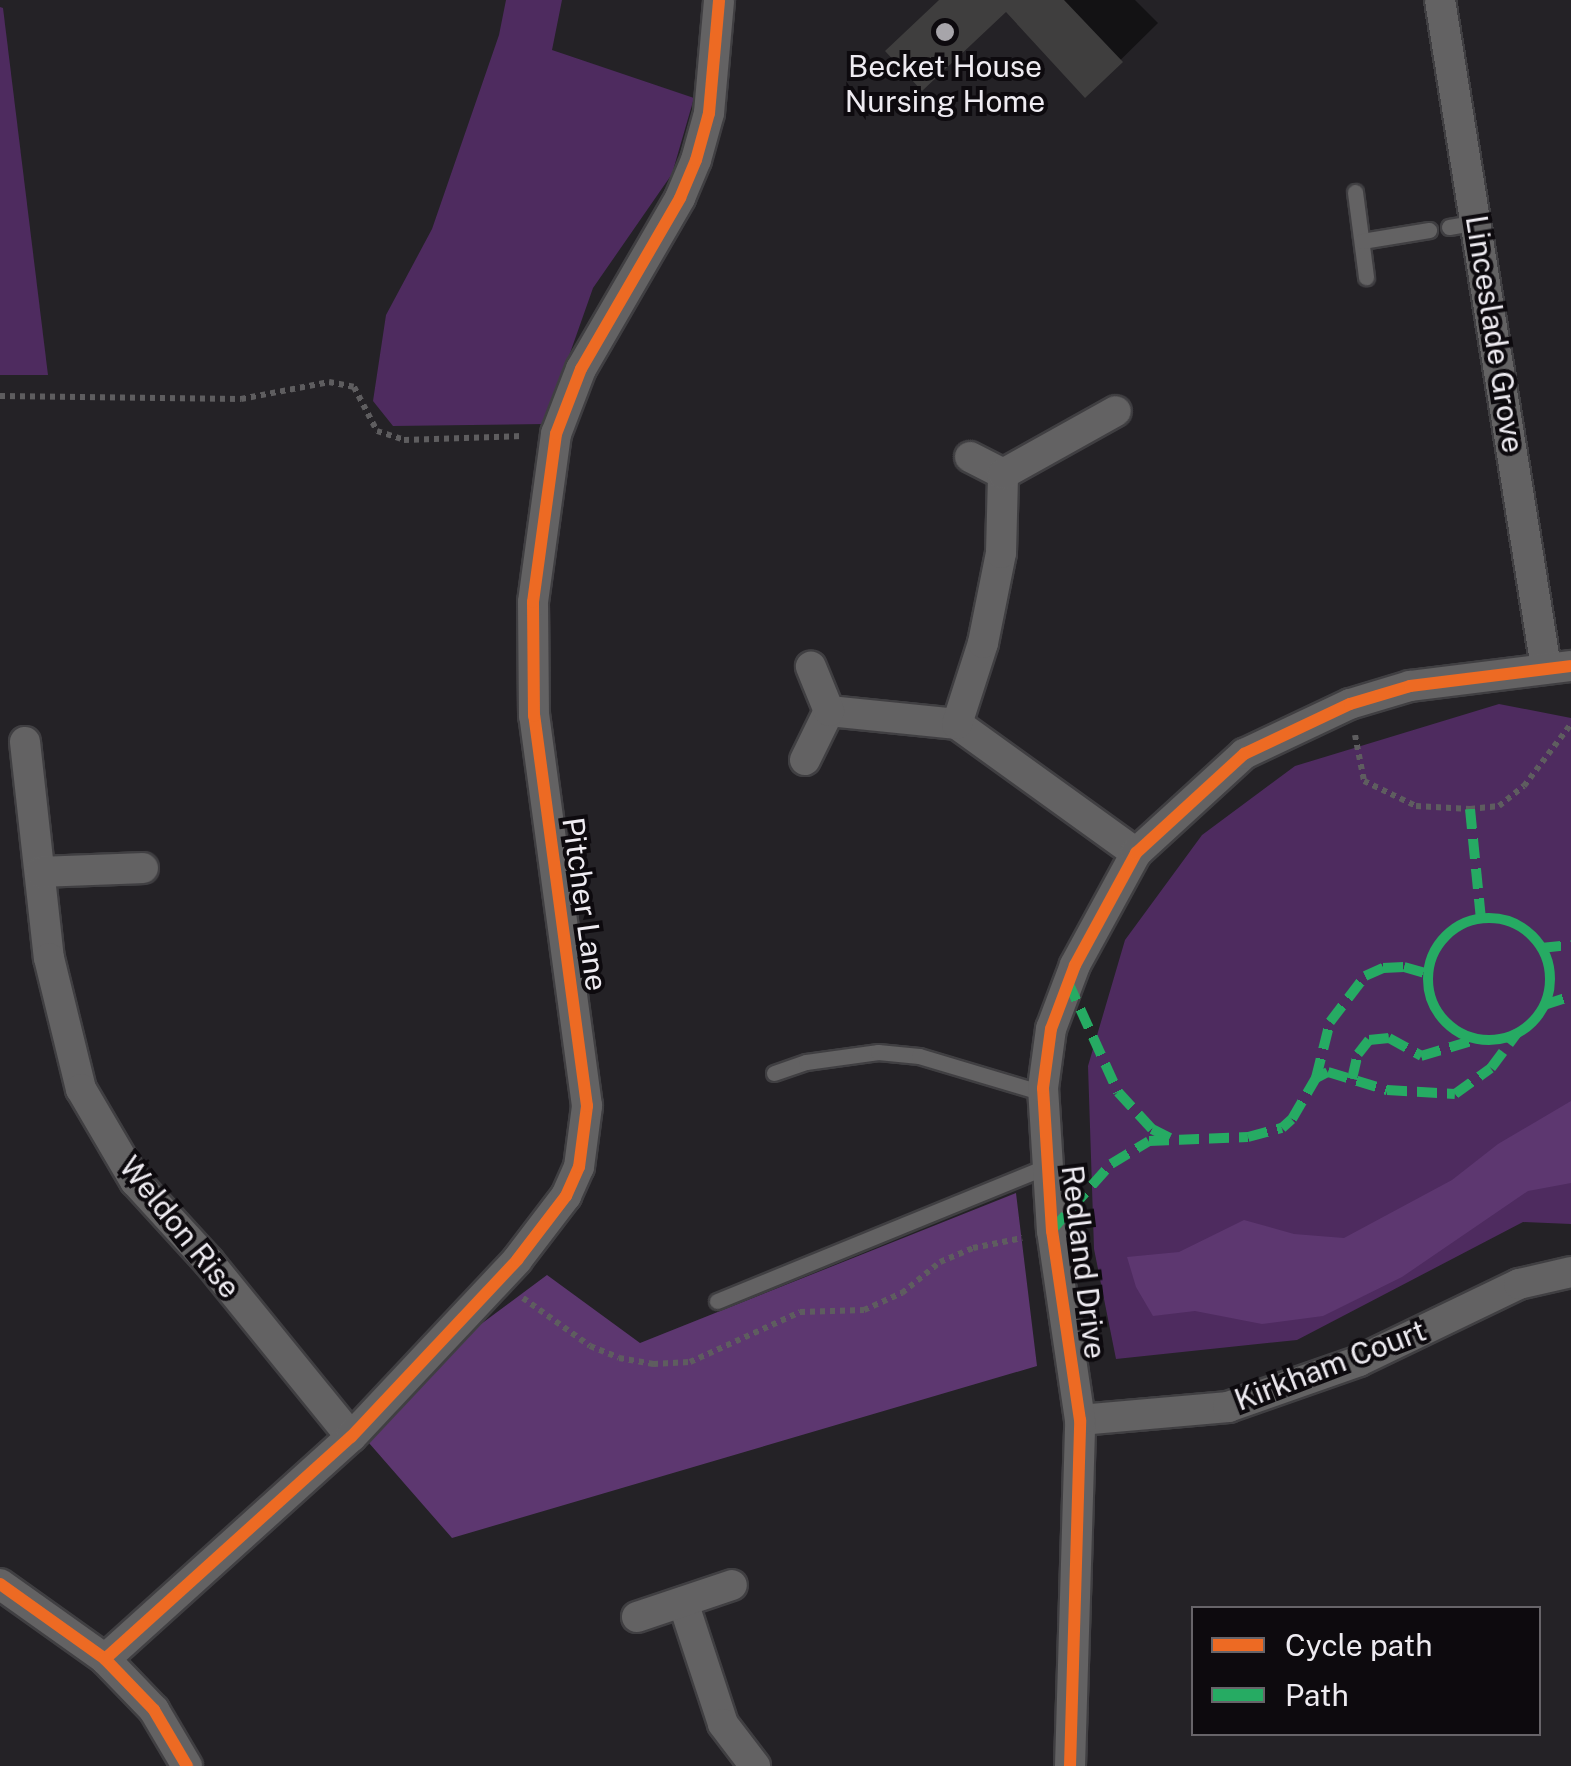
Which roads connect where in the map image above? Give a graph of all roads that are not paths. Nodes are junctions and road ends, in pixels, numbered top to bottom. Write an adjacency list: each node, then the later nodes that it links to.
1 (720, 0): 25 (street, Pitcher Lane)
2 (1440, 0): 11 (street, Linceslade Grove)
3 (1356, 192): 5 (lane)
4 (1430, 230): 5 (lane)
5 (1362, 241): 6 (lane)
6 (1366, 277)
7 (1116, 411): 9 (street)
8 (970, 457): 9 (street)
9 (1004, 474): 13 (street)
10 (811, 667): 12 (street)
11 (1558, 667): 16 (street, Redland Drive)
12 (828, 711): 13 (street); 15 (street)
13 (958, 724): 16 (street)
14 (25, 742): 18 (street, Weldon Rise)
15 (805, 760)
16 (1136, 854): 20 (street, Redland Drive)
17 (143, 868): 18 (street)
18 (41, 872): 25 (street, Weldon Rise)
19 (774, 1072): 20 (lane)
20 (1043, 1093): 21 (street, Redland Drive)
21 (1046, 1167): 23 (lane); 24 (street, Redland Drive)
22 (1571, 1272): 24 (street, Kirkham Court)
23 (717, 1301)
24 (1080, 1420): 33 (street, Redland Drive)
25 (351, 1436): 30 (street, Pitcher Lane)
26 (0, 1584): 30 (street)
27 (732, 1585): 28 (street)
28 (684, 1602): 29 (street); 32 (street)
29 (637, 1617)
30 (106, 1659): 31 (street)
31 (186, 1766)
32 (754, 1766)
33 (1070, 1766)

